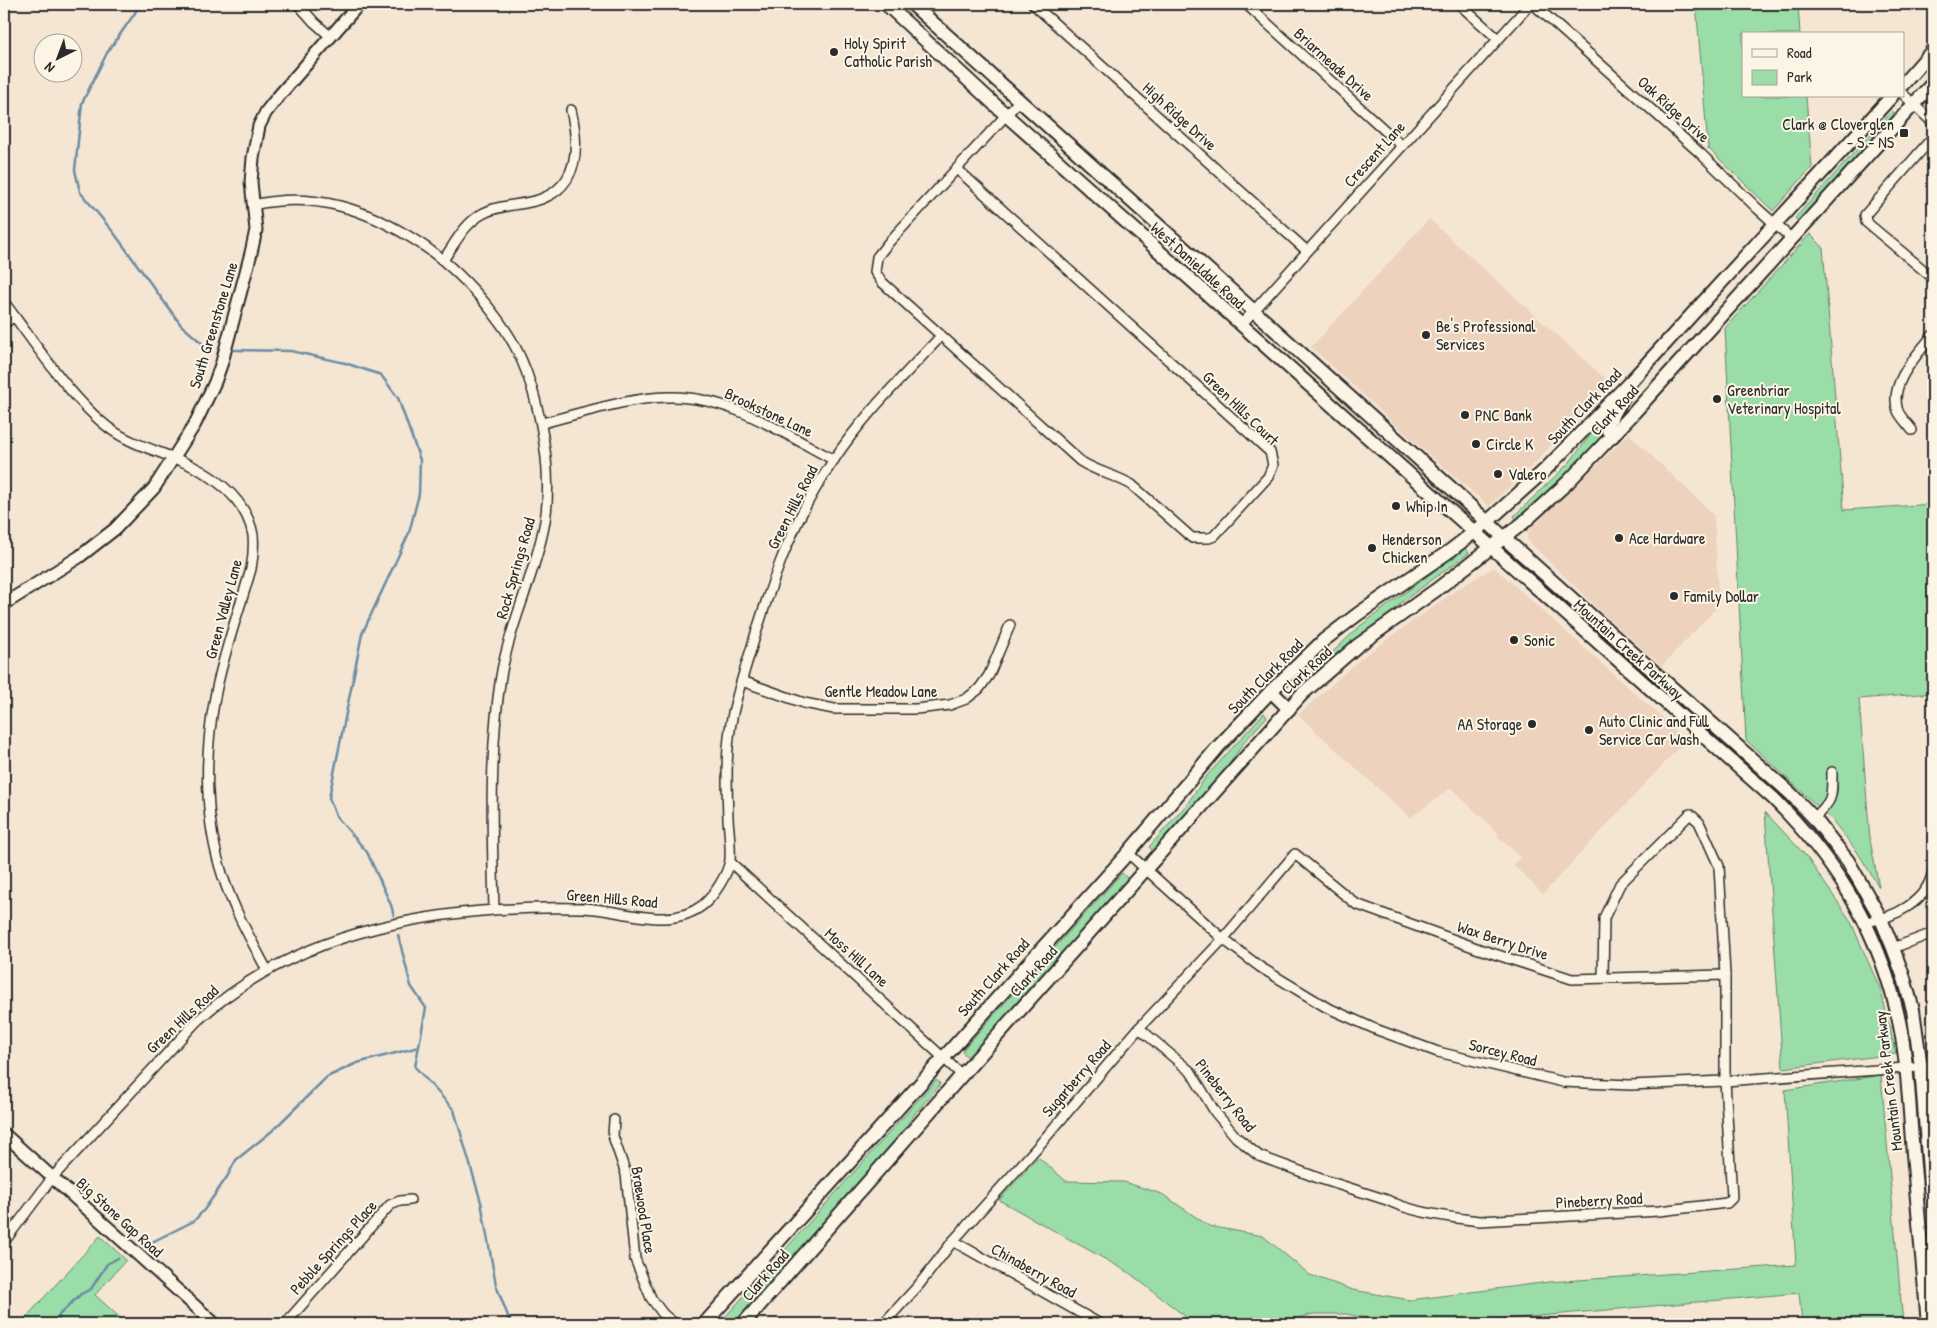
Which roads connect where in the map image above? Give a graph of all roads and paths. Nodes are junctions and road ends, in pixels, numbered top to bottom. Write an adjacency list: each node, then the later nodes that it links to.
1 (298, 4): 10 (street)
2 (359, 4): 10 (street, South Greenstone Lane)
3 (886, 4): 12 (main road, West Danieldale Road)
4 (912, 4): 9 (main road, West Danieldale Road)
5 (1033, 4): 29 (street, High Ridge Drive)
6 (1246, 4): 24 (street, Briarmeade Drive)
7 (1459, 4): 11 (street)
8 (1532, 4): 11 (street, Crescent Lane); 27 (street, Oak Ridge Drive)
9 (944, 32): 12 (main road); 18 (main road, West Danieldale Road)
10 (330, 37): 26 (street, South Greenstone Lane)
11 (1498, 39): 24 (street, Crescent Lane)
12 (931, 46): 21 (main road, West Danieldale Road)
13 (1933, 50): 14 (main road)
14 (1904, 83)
15 (1933, 83): 19 (main road, Clark Road)
16 (1904, 95): 19 (street)
17 (1890, 98): 27 (main road, South Clark Road)
18 (1020, 100): 21 (street, Green Hills Court); 33 (main road, West Danieldale Road)
19 (1914, 104): 22 (street); 28 (main road, Clark Road)
20 (571, 110): 30 (street)
21 (1006, 115): 25 (street, Green Hills Court); 36 (main road, West Danieldale Road)
22 (1933, 123)
23 (1933, 137): 31 (street)
24 (1402, 146): 29 (street, Crescent Lane)
25 (957, 169): 38 (street, Green Hills Court); 38 (street, Green Hills Court)
26 (253, 206): 30 (street, Rock Springs Road); 49 (street, South Greenstone Lane)
27 (1775, 225): 28 (street, Oak Ridge Drive); 39 (main road, South Clark Road)
28 (1792, 239): 41 (main road, Clark Road)
29 (1307, 251): 33 (street, Crescent Lane)
30 (442, 260): 45 (street, Rock Springs Road)
31 (1933, 278)
32 (4, 302): 34 (street, Green Valley Lane)
33 (1253, 311): 36 (street, Crescent Lane); 40 (main road, West Danieldale Road)
34 (14, 316): 35 (street); 49 (street, Green Valley Lane)
35 (4, 324)
36 (1241, 325): 42 (main road, West Danieldale Road)
37 (1933, 335): 46 (street)
38 (941, 336): 50 (street, Green Hills Road)
39 (1668, 340): 41 (main road); 43 (main road, South Clark Road)
40 (1302, 355): 42 (main road); 44 (main road, West Danieldale Road)
41 (1685, 356): 48 (main road, Clark Road)
42 (1290, 369): 47 (main road, West Danieldale Road)
43 (1631, 381): 48 (main road); 51 (main road, South Clark Road)
44 (1372, 418): 47 (main road); 51 (main road, West Danieldale Road)
45 (542, 423): 50 (street, Brookstone Lane); 71 (street, Rock Springs Road)
46 (1912, 430)
47 (1362, 432): 52 (main road, West Danieldale Road)
48 (1613, 436): 53 (main road, Clark Road)
49 (175, 458): 55 (street, South Greenstone Lane); 77 (street, Green Valley Lane)
50 (834, 460): 57 (street, Green Hills Road)
51 (1487, 522): 52 (main road, South Clark Road); 53 (main road, West Danieldale Road)
52 (1473, 532): 54 (main road, West Danieldale Road); 58 (main road, South Clark Road)
53 (1504, 538): 54 (main road, Clark Road); 59 (main road, Mountain Creek Parkway)
54 (1490, 548): 60 (main road, Clark Road); 61 (main road, Mountain Creek Parkway)
55 (4, 604)
56 (1010, 625): 57 (street, Gentle Meadow Lane)
57 (742, 681): 68 (street, Green Hills Road)
58 (1271, 691): 60 (main road); 66 (main road, South Clark Road)
59 (1684, 699): 61 (main road); 63 (main road, Mountain Creek Parkway)
60 (1289, 708): 69 (main road, Clark Road)
61 (1674, 711): 73 (main road, Mountain Creek Parkway)
62 (1832, 772): 63 (street)
63 (1814, 818): 72 (main road, Mountain Creek Parkway)
64 (1933, 836): 65 (street)
65 (1933, 844)
66 (1128, 852): 69 (street, Sorcey Road); 81 (main road, South Clark Road)
67 (1296, 854): 75 (street, Sugarberry Road); 79 (street, Wax Berry Drive)
68 (730, 862): 71 (street, Green Hills Road); 81 (street, Moss Hill Lane)
69 (1146, 868): 75 (street, Sorcey Road); 84 (main road, Clark Road)
70 (1933, 871): 72 (street)
71 (494, 909): 77 (street, Green Hills Road)
72 (1881, 920): 73 (street); 76 (main road, Mountain Creek Parkway)
73 (1865, 922): 83 (main road, Mountain Creek Parkway)
74 (1933, 933): 76 (street)
75 (1223, 939): 80 (street, Sugarberry Road); 85 (street, Sorcey Road)
76 (1893, 948): 82 (main road, Mountain Creek Parkway)
77 (267, 970): 88 (street, Green Hills Road)
78 (1725, 975): 79 (street, Wax Berry Drive); 79 (street, Pineberry Road); 85 (street, Pineberry Road)
79 (1603, 978)
80 (1139, 1028): 85 (street, Pineberry Road); 91 (street, Sugarberry Road)
81 (943, 1058): 84 (street, Moss Hill Lane); 96 (main road, South Clark Road)
82 (1927, 1067): 83 (street, Sorcey Road); 90 (main road, Mountain Creek Parkway)
83 (1906, 1068): 85 (street, Sorcey Road); 100 (main road, Mountain Creek Parkway)
84 (962, 1075): 97 (main road, Clark Road)
85 (1724, 1081)
86 (614, 1120): 95 (street, Braewood Place)
87 (4, 1134): 88 (street, Big Stone Gap Road)
88 (52, 1178): 92 (street, Green Hills Road); 93 (street, Big Stone Gap Road)
89 (410, 1200): 94 (street, Pebble Springs Place)
90 (1933, 1223)
91 (953, 1241): 98 (street, Sugarberry Road); 99 (street, Chinaberry Road)
92 (4, 1242)
93 (215, 1324)
94 (285, 1324)
95 (675, 1324)
96 (704, 1324)
97 (743, 1324)
98 (883, 1324)
99 (1100, 1324)
100 (1928, 1324)

